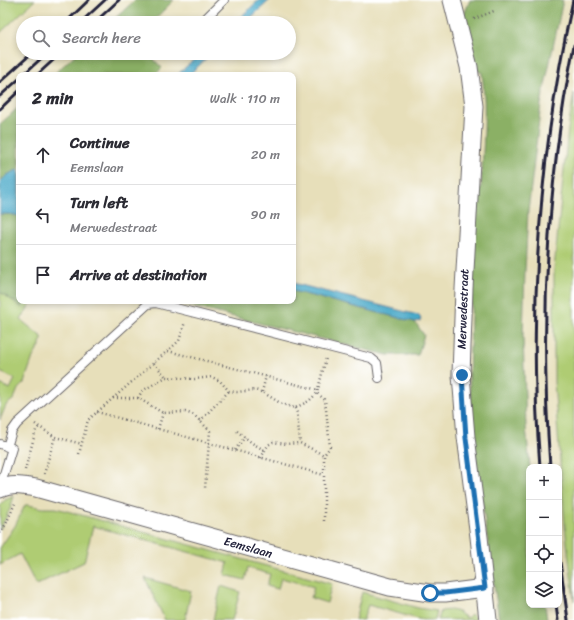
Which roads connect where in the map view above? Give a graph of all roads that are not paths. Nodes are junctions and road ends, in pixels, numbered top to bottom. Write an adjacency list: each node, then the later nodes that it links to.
1 (224, 0): 3 (lane)
2 (452, 0): 9 (street, Merwedestraat)
3 (208, 16)
4 (148, 304): 7 (lane)
5 (163, 304): 6 (lane)
6 (379, 378)
7 (4, 446): 8 (lane)
8 (18, 487): 9 (street, Eemslaan)
9 (485, 588): 10 (street, Merwedestraat)
10 (488, 620)

